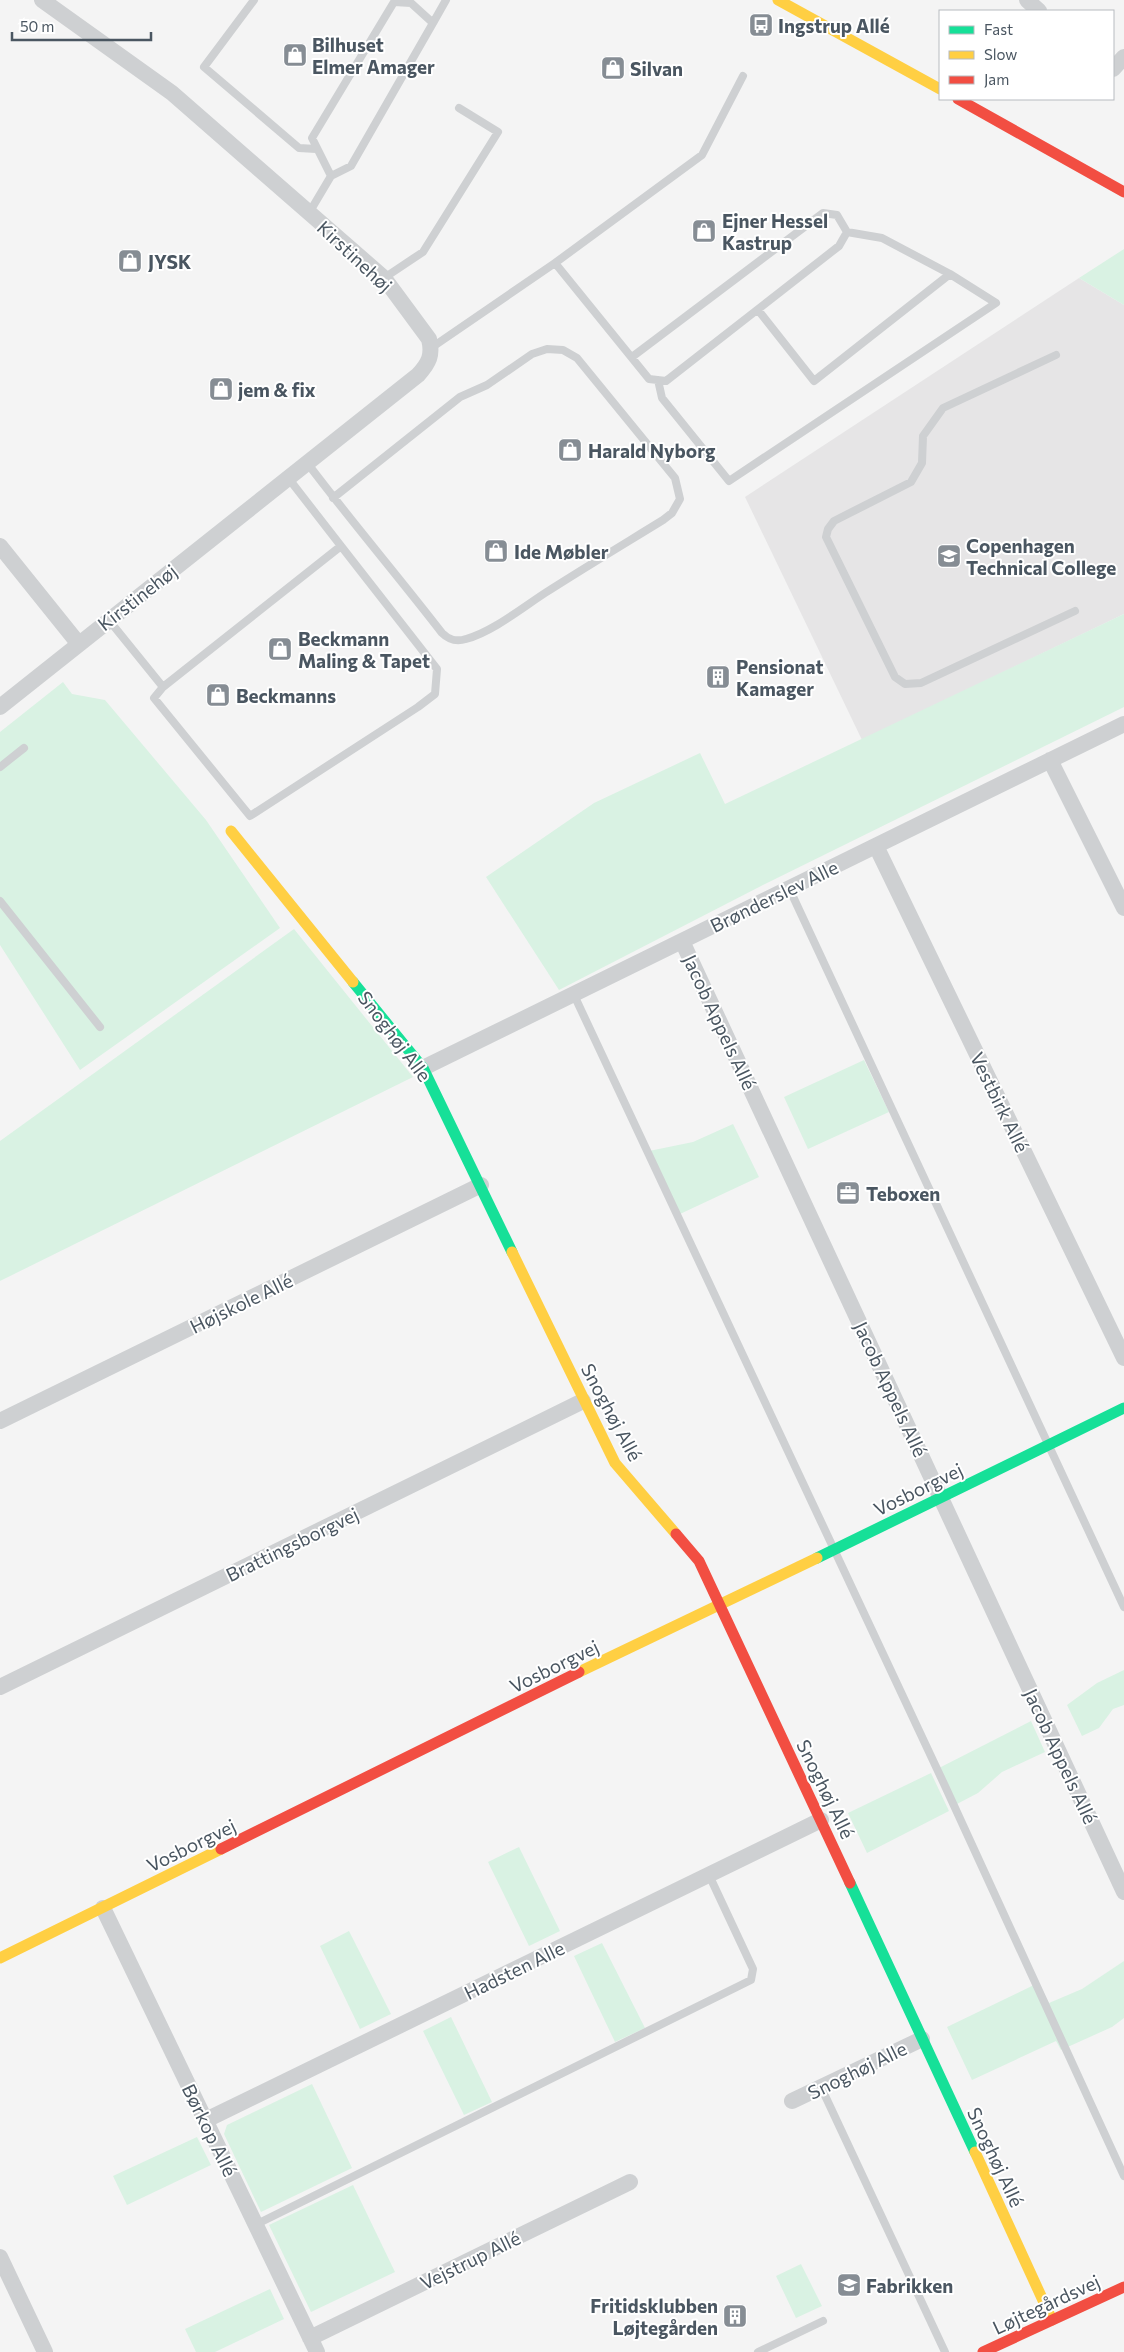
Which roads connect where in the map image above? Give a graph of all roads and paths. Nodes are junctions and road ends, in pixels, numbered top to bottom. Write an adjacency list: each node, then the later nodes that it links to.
1 (42, 0): 17 (street, Kirstinehøj)
2 (254, 0): 14 (lane)
3 (446, 0): 7 (lane)
4 (778, 0): 11 (street)
5 (1027, 0): 6 (street)
6 (1038, 10)
7 (433, 23): 14 (lane); 15 (lane)
8 (1124, 57): 9 (street)
9 (1114, 68)
10 (743, 76): 19 (lane)
11 (939, 88)
12 (960, 100): 16 (street)
13 (459, 108): 21 (lane)
14 (316, 149): 15 (lane)
15 (330, 176): 17 (lane)
16 (1124, 192)
17 (309, 213): 21 (street, Kirstinehøj)
18 (848, 232): 20 (lane); 22 (lane); 25 (lane)
19 (555, 263): 23 (lane); 25 (lane)
20 (950, 274): 22 (lane); 26 (lane)
21 (384, 278): 23 (street, Kirstinehøj)
22 (758, 310): 26 (lane)
23 (432, 348): 27 (street, Kirstinehøj)
24 (1056, 355): 32 (lane)
25 (632, 357): 26 (lane)
26 (658, 380)
27 (308, 464): 28 (street, Kirstinehøj); 29 (lane)
28 (289, 479): 31 (lane); 33 (street, Kirstinehøj)
29 (334, 498): 29 (lane)
30 (0, 546): 34 (street, Kirstinehøj)
31 (341, 546): 35 (lane); 35 (lane)
32 (1075, 611)
33 (108, 619): 34 (street, Kirstinehøj); 35 (lane)
34 (78, 643): 36 (street, Kirstinehøj)
35 (163, 687)
36 (0, 707)
37 (1124, 724): 39 (street, Brønderslev Alle)
38 (24, 748): 40 (lane)
39 (1050, 760): 42 (street, Brønderslev Alle); 45 (street)
40 (0, 768)
41 (231, 831): 49 (street, Snoghøj Alle)
42 (876, 846): 43 (street, Brønderslev Alle); 52 (street, Vestbirk Allé)
43 (789, 888): 46 (street, Brønderslev Alle); 56 (lane)
44 (0, 901): 48 (lane)
45 (1124, 908)
46 (682, 941): 47 (street, Brønderslev Alle); 57 (street, Jacob Appels Allé)
47 (574, 995): 49 (street, Brønderslev Alle); 58 (lane)
48 (100, 1027)
49 (424, 1068): 50 (street, Snoghøj Alle)
50 (482, 1185): 51 (street, Snoghøj Alle); 55 (street, Højskole Allé)
51 (533, 1293): 53 (street, Snoghøj Allé)
52 (1124, 1358)
53 (583, 1401): 59 (street, Snoghøj Allé); 61 (street, Brattingsborgvej)
54 (1124, 1408): 56 (street, Vosborgvej)
55 (0, 1421)
56 (1049, 1444): 57 (street, Vosborgvej); 60 (lane)
57 (941, 1497): 58 (street, Vosborgvej); 64 (street, Jacob Appels Allé)
58 (834, 1550): 59 (street, Vosborgvej); 71 (lane)
59 (718, 1604): 62 (street, Snoghøj Allé); 65 (street, Vosborgvej)
60 (1124, 1608)
61 (0, 1687)
62 (821, 1820): 63 (street, Hadsten Alle); 67 (street, Snoghøj Allé)
63 (709, 1875): 70 (street, Hadsten Alle); 73 (lane)
64 (1124, 1892)
65 (103, 1908): 66 (street, Vosborgvej); 70 (street, Børkop Allé)
66 (0, 1958)
67 (922, 2039): 68 (street, Snoghøj Alle); 76 (street, Snoghøj Allé)
68 (821, 2088): 69 (street, Snoghøj Alle); 81 (lane)
69 (792, 2101)
70 (206, 2120): 73 (street, Børkop Allé)
71 (1124, 2176)
72 (630, 2182): 78 (street, Vejstrup Allé)
73 (255, 2224): 78 (street, Børkop Allé)
74 (0, 2257): 79 (street)
75 (1124, 2287): 76 (street, Løjtegårdsvej)
76 (1052, 2320): 82 (street, Løjtegårdsvej)
77 (823, 2321): 80 (lane)
78 (314, 2345)
79 (45, 2352)
80 (758, 2352)
81 (945, 2352)
82 (983, 2352)

